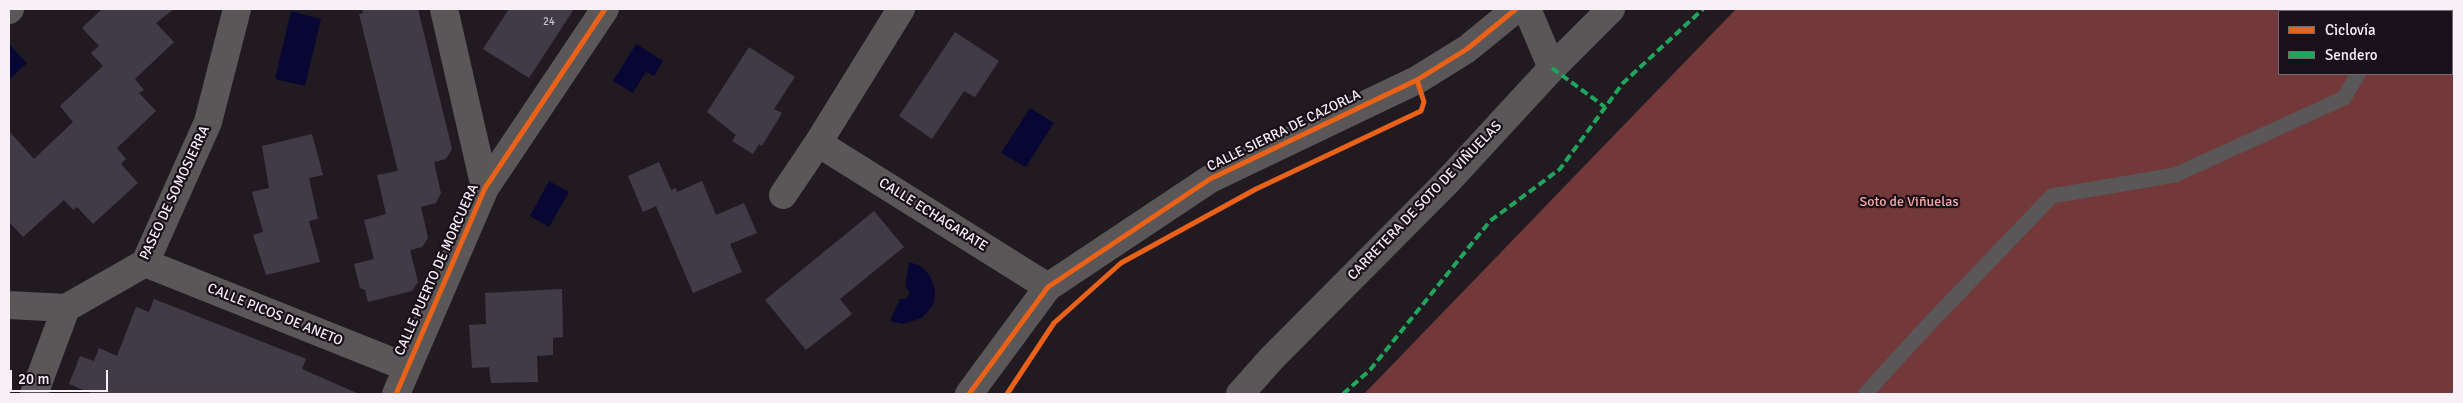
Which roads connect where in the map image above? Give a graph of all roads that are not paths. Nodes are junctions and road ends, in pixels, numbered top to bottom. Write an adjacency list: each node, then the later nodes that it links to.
1 (237, 9): 13 (street, PASEO DE SOMOSIERRA)
2 (444, 9): 11 (street)
3 (605, 9): 11 (street, CALLE PUERTO DE MORCUERA)
4 (901, 9): 10 (street)
5 (1516, 9): 14 (street, CALLE SIERRA DE CAZORLA)
6 (1527, 9): 8 (street)
7 (1611, 9): 8 (street, CARRETERA DE SOTO DE VIÑUELAS)
8 (1552, 68): 21 (street, CARRETERA DE SOTO DE VIÑUELAS)
9 (2357, 75): 22 (lane)
10 (818, 143): 12 (street); 14 (street, CALLE ECHAGARATE)
11 (485, 188): 17 (street, CALLE PUERTO DE MORCUERA)
12 (783, 195)
13 (144, 263): 16 (street, PASEO DE SOMOSIERRA); 17 (street, CALLE PICOS DE ANETO)
14 (1048, 287): 20 (street, CALLE SIERRA DE CAZORLA)
15 (9, 305): 16 (street)
16 (66, 308): 18 (street)
17 (406, 367): 19 (street, CALLE PUERTO DE MORCUERA)
18 (34, 394)
19 (396, 394)
20 (969, 394)
21 (1240, 394)
22 (1865, 394)

